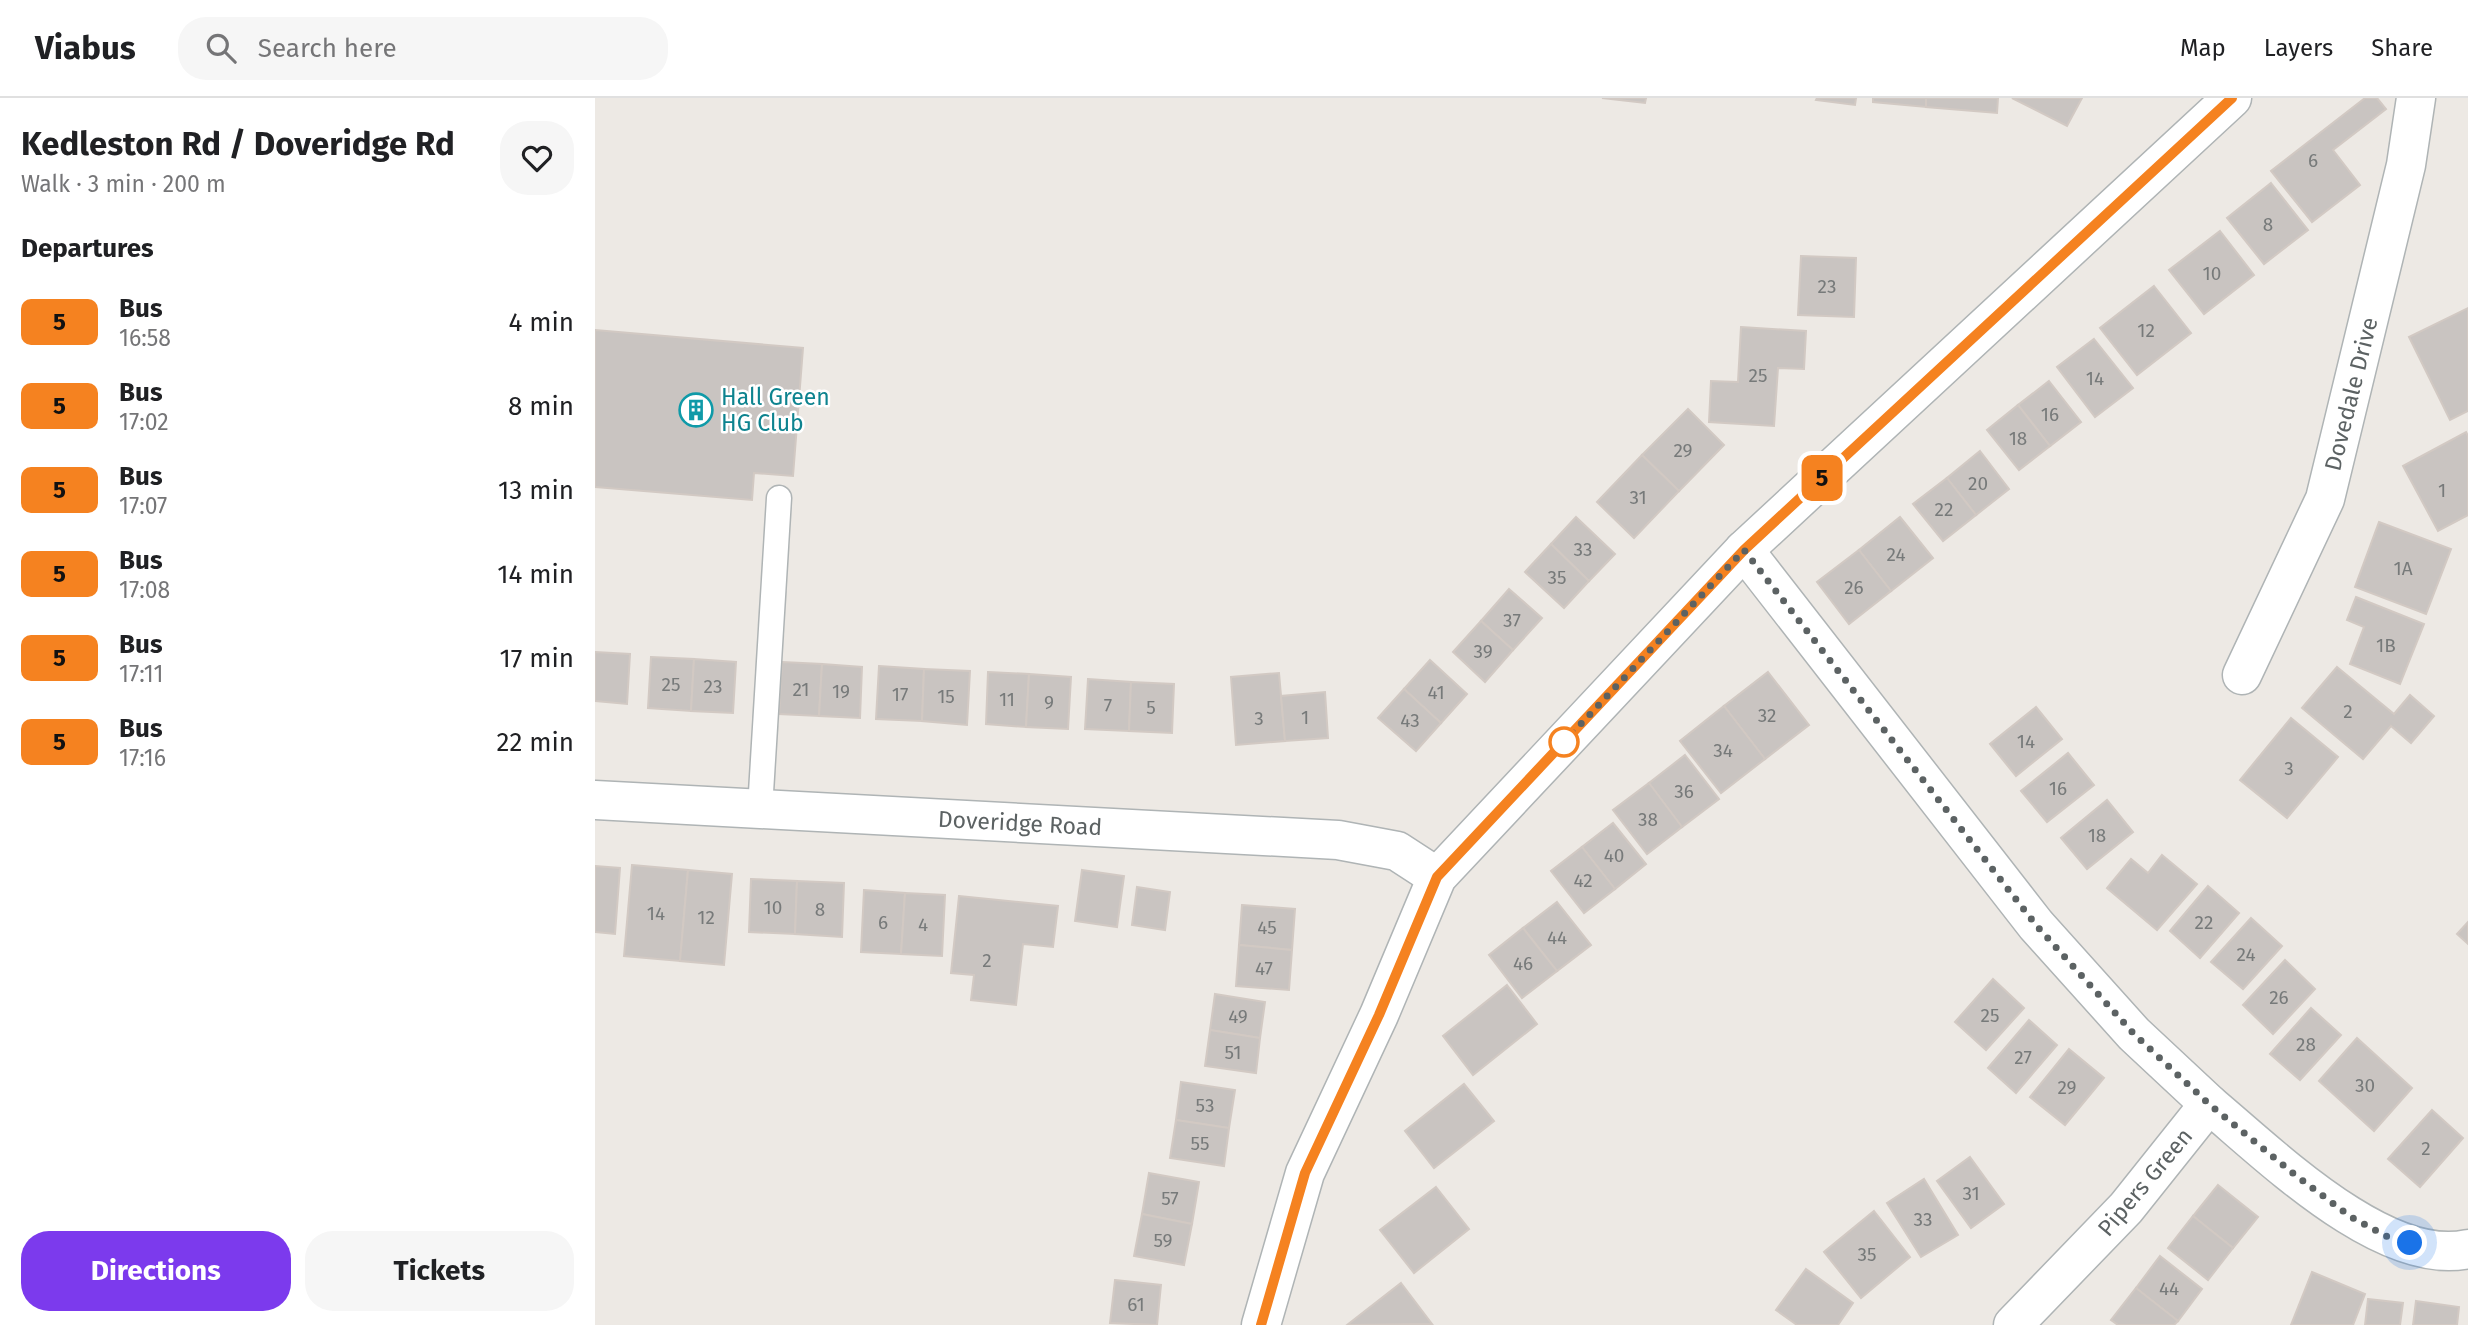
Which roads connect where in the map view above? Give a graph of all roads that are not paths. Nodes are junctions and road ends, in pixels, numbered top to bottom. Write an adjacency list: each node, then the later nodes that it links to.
1 (2232, 98): 4 (street)
2 (2416, 98): 5 (street, Dovedale Drive)
3 (779, 498): 7 (lane)
4 (1744, 550): 8 (street); 9 (street)
5 (2242, 675)
6 (595, 800): 7 (street, Doveridge Road)
7 (760, 809): 8 (street, Doveridge Road)
8 (1437, 877): 11 (street)
9 (2209, 1104): 10 (street); 12 (street, Pipers Green)
10 (2468, 1249)
11 (1261, 1325)
12 (2013, 1325)

